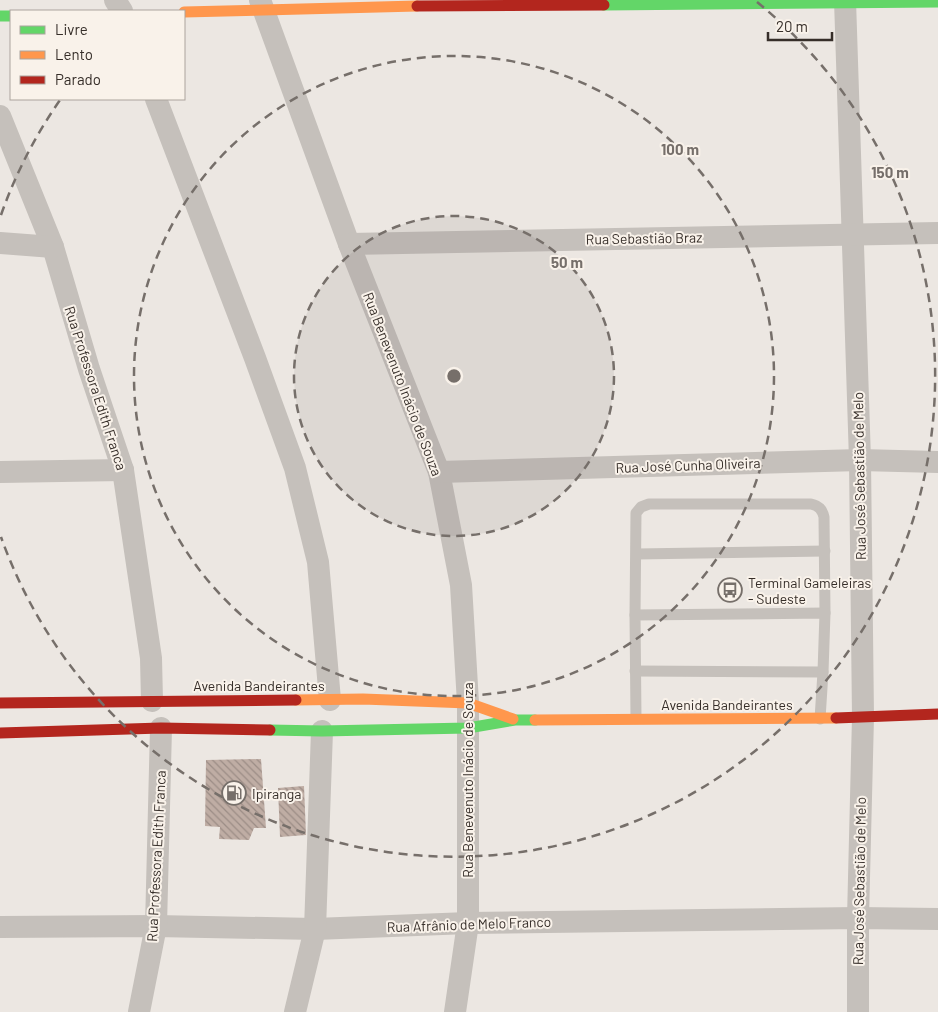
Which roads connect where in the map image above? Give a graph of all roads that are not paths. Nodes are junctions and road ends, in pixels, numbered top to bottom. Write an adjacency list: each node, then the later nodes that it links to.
1 (845, 2): 2 (main road); 3 (main road); 9 (street, Rua José Sebastião de Melo)
2 (938, 2)
3 (419, 3): 4 (main road)
4 (263, 6): 5 (main road); 11 (street, Rua Benevenuto Inácio de Souza)
5 (185, 12)
6 (156, 100): 24 (street)
7 (0, 116): 12 (street, Rua Professora Edith Franca)
8 (938, 233): 9 (street, Rua Sebastião Braz)
9 (851, 234): 11 (street, Rua Sebastião Braz); 13 (street, Rua José Sebastião de Melo)
10 (0, 244): 12 (street)
11 (349, 244): 17 (street, Rua Benevenuto Inácio de Souza)
12 (53, 247): 15 (street, Rua Professora Edith Franca)
13 (860, 460): 14 (street, Rua José Cunha Oliveira); 17 (street, Rua José Cunha Oliveira); 30 (street, Rua José Sebastião de Melo)
14 (938, 462)
15 (123, 470): 16 (street); 25 (street, Rua Professora Edith Franca)
16 (0, 472)
17 (438, 472): 27 (street, Rua Benevenuto Inácio de Souza)
18 (825, 550): 19 (lane); 19 (lane); 20 (lane)
19 (637, 554): 21 (lane)
20 (824, 613): 21 (lane); 23 (lane)
21 (636, 615): 22 (lane)
22 (635, 671): 23 (lane); 29 (lane)
23 (823, 672): 32 (lane)
24 (330, 700): 25 (main road, Avenida Bandeirantes); 27 (main road, Avenida Bandeirantes)
25 (152, 701): 26 (main road, Avenida Bandeirantes)
26 (0, 703)
27 (468, 703): 31 (main road, Avenida Bandeirantes); 34 (street, Rua Benevenuto Inácio de Souza)
28 (938, 714): 30 (main road, Avenida Bandeirantes)
29 (636, 718): 31 (main road, Avenida Bandeirantes); 32 (main road, Avenida Bandeirantes)
30 (863, 718): 32 (main road, Avenida Bandeirantes); 37 (street, Rua José Sebastião de Melo)
31 (515, 720): 34 (main road, Avenida Bandeirantes)
32 (820, 720)
33 (161, 728): 35 (main road, Avenida Bandeirantes); 36 (main road, Avenida Bandeirantes); 40 (street, Rua Professora Edith Franca)
34 (468, 728): 35 (main road, Avenida Bandeirantes); 39 (street, Rua Benevenuto Inácio de Souza)
35 (322, 730): 42 (street)
36 (0, 733)
37 (858, 918): 38 (street, Rua Afrânio de Melo Franco); 39 (street, Rua Afrânio de Melo Franco); 46 (street, Rua José Sebastião de Melo)
38 (938, 919)
39 (468, 923): 42 (street, Rua Afrânio de Melo Franco); 45 (street, Rua Benevenuto Inácio de Souza)
40 (156, 926): 41 (street, Rua Afrânio de Melo Franco); 42 (street, Rua Afrânio de Melo Franco); 43 (street, Rua Professora Edith Franca)
41 (0, 927)
42 (315, 929): 44 (street)
43 (139, 1012)
44 (295, 1012)
45 (455, 1012)
46 (858, 1012)

